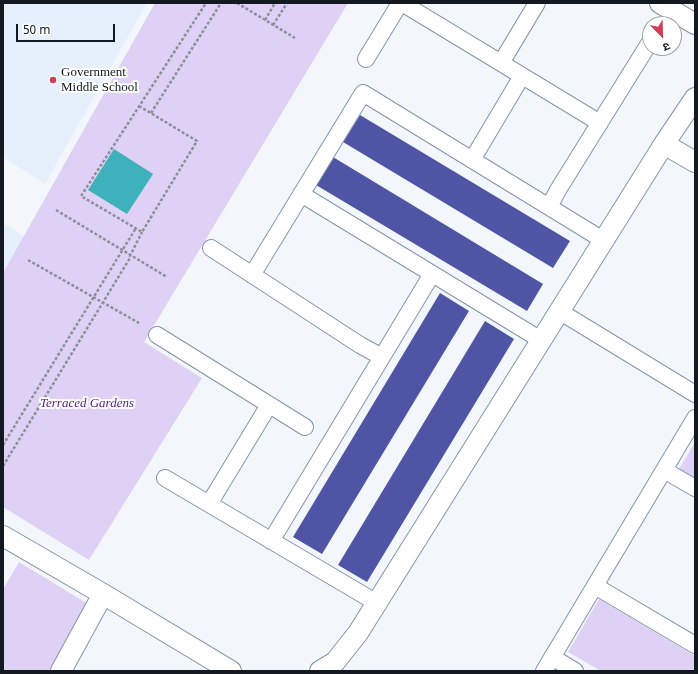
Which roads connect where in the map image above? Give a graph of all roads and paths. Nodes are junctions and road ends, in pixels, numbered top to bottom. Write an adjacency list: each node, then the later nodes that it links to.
1 (206, 3): 18 (path)
2 (220, 3): 19 (path)
3 (236, 3): 9 (path)
4 (275, 3): 9 (path)
5 (287, 3): 11 (path)
6 (401, 3): 14 (street); 15 (street)
7 (537, 3): 15 (street)
8 (660, 3): 10 (street)
9 (265, 20): 11 (path)
10 (695, 24)
11 (273, 25): 12 (path)
12 (295, 38)
13 (642, 55): 20 (street)
14 (366, 59)
15 (501, 63): 16 (street)
16 (522, 76): 20 (street); 22 (street)
17 (695, 98): 21 (street)
18 (139, 106): 19 (path); 27 (path)
19 (151, 113): 28 (path)
20 (600, 123): 25 (street)
21 (664, 144): 23 (street); 29 (street)
22 (472, 160): 24 (street); 25 (street)
23 (695, 162)
24 (301, 194): 34 (street); 35 (street)
25 (549, 207): 29 (street)
26 (56, 210): 31 (path)
27 (136, 228): 28 (path); 31 (path)
28 (142, 232): 32 (path)
29 (604, 240): 39 (street)
30 (211, 248): 35 (street)
31 (122, 250): 32 (path); 37 (path)
32 (130, 256): 36 (path); 38 (path)
33 (28, 260): 37 (path)
34 (432, 274): 42 (street); 43 (street)
35 (252, 275): 43 (street)
36 (167, 277)
37 (94, 297): 38 (path); 48 (path)
38 (103, 302): 40 (path); 49 (path)
39 (559, 311): 42 (street); 44 (street)
40 (139, 323)
41 (157, 335): 45 (street)
42 (541, 340): 58 (street)
43 (382, 357): 55 (street)
44 (695, 394)
45 (269, 404): 47 (street); 53 (street)
46 (695, 418): 50 (street)
47 (305, 427)
48 (3, 445)
49 (3, 466)
50 (664, 470): 52 (street); 56 (street)
51 (165, 478): 53 (street)
52 (695, 488)
53 (209, 504): 55 (street)
54 (3, 536): 57 (street)
55 (271, 541): 58 (street)
56 (595, 586): 59 (street); 60 (street)
57 (103, 594): 61 (street); 62 (street)
58 (377, 603): 63 (street)
59 (695, 645)
60 (552, 657): 64 (street); 65 (street)
61 (61, 671)
62 (231, 671)
63 (320, 671)
64 (544, 671)
65 (575, 671)

